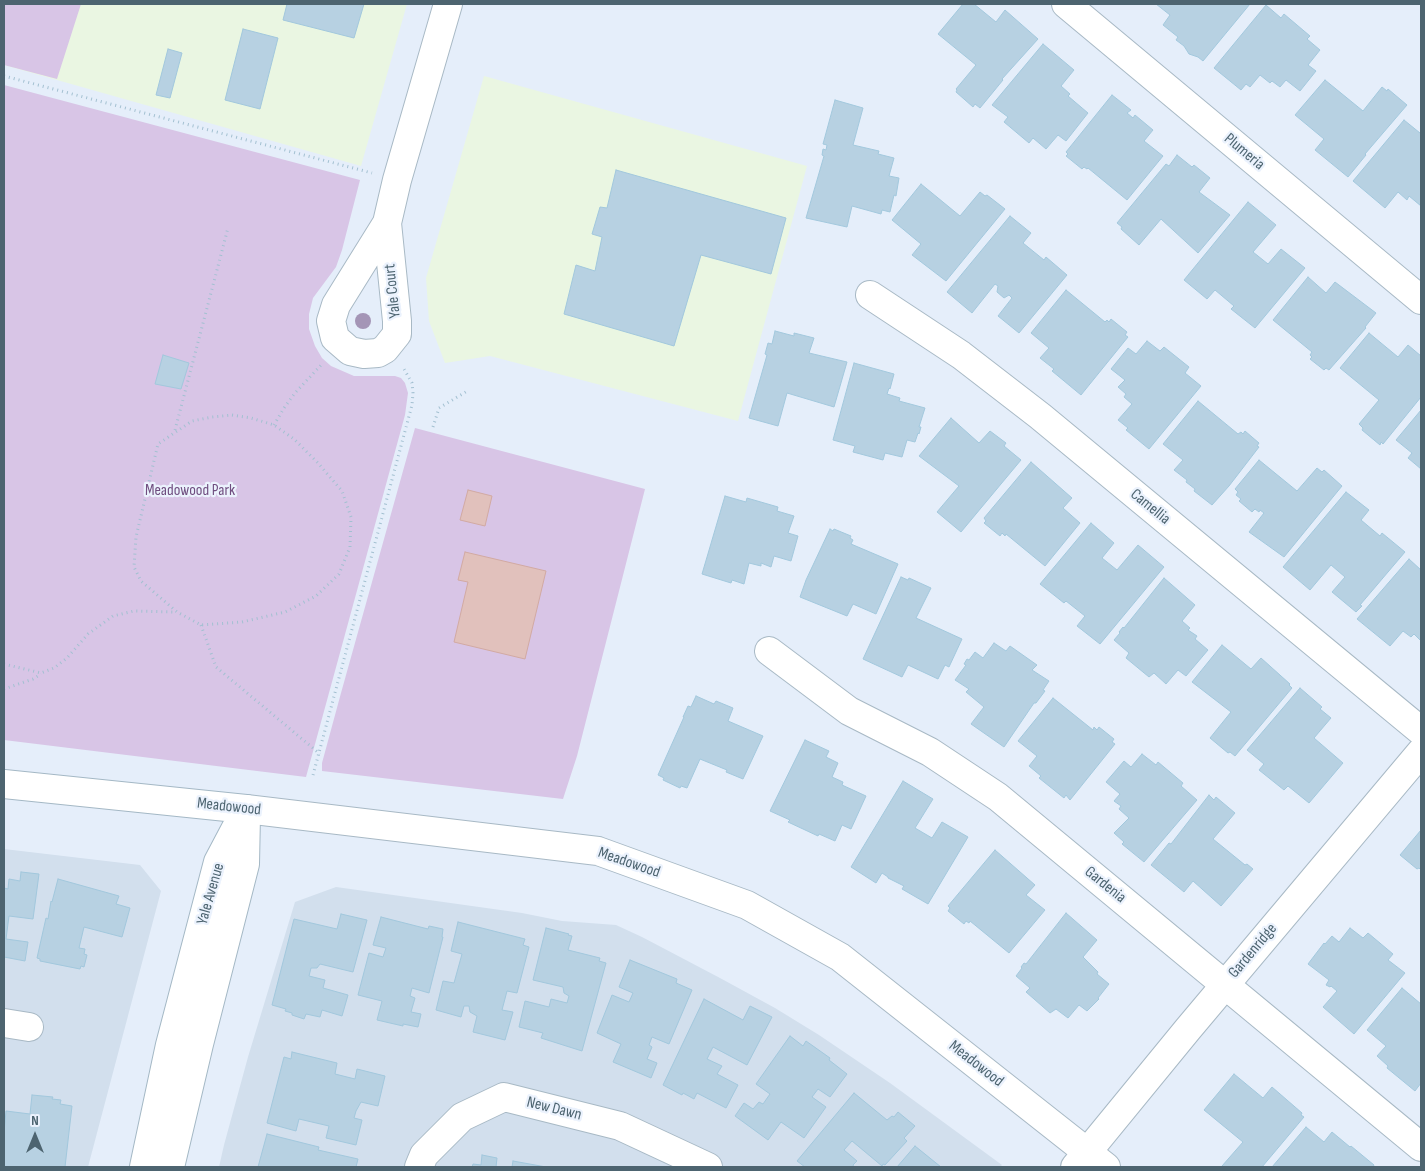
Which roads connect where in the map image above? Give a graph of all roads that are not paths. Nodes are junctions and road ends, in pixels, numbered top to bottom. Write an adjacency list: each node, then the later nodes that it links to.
1 (448, 4): 3 (street, Yale Court)
2 (1066, 4): 5 (street, Plumeria)
3 (386, 223): 3 (street, Yale Court)
4 (870, 295): 7 (street, Camellia)
5 (1421, 300)
6 (769, 651): 11 (street, Gardenia)
7 (1421, 731)
8 (1421, 752): 11 (street, Gardenridge)
9 (4, 784): 10 (street, Meadowood)
10 (246, 809): 13 (street, Meadowood); 14 (street, Yale Avenue); 15 (street, Yale Avenue)
11 (1225, 984): 12 (street, Gardenia); 13 (street, Gardenridge)
12 (1421, 1147)
13 (1089, 1162)
14 (144, 1167)
15 (170, 1167)
16 (419, 1167): 17 (street, New Dawn)
17 (708, 1167)

